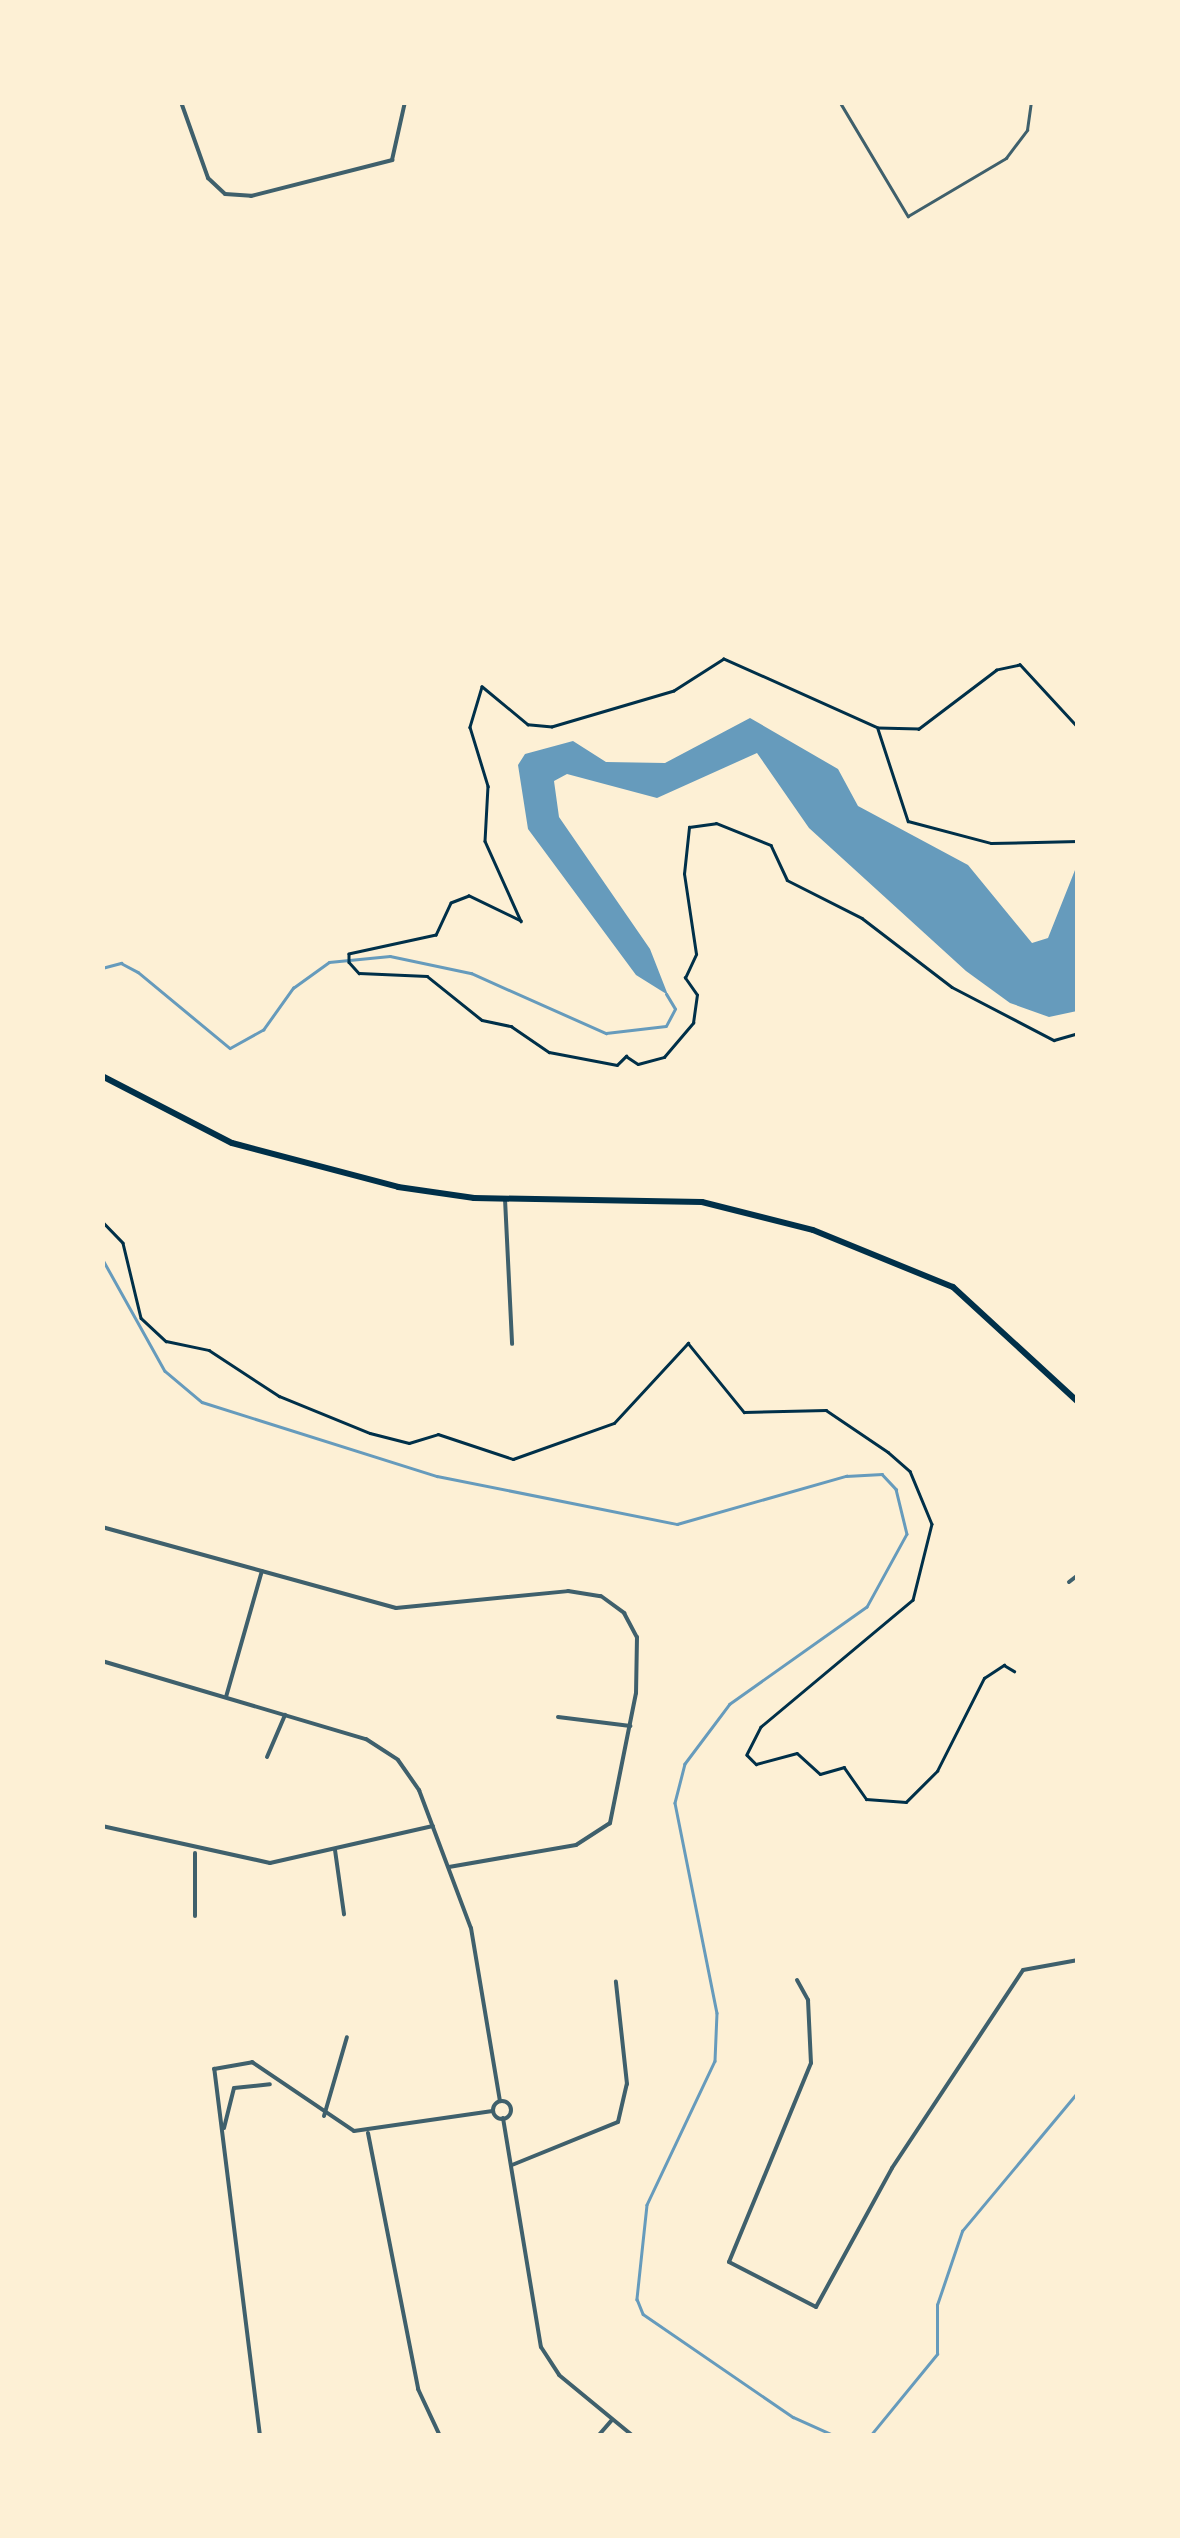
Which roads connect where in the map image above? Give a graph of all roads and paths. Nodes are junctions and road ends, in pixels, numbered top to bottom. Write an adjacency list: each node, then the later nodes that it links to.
1 (181, 102): 2 (street)
2 (405, 102)
3 (840, 102): 4 (lane)
4 (1031, 102)
5 (878, 728): 6 (path); 7 (path); 8 (path)
6 (1078, 728)
7 (1078, 841)
8 (1078, 1033)
9 (102, 1076): 10 (main road)
10 (505, 1200): 12 (street); 13 (main road)
11 (102, 1221): 19 (path)
12 (512, 1344)
13 (1078, 1402)
14 (102, 1527): 15 (street)
15 (262, 1571): 20 (street); 23 (street)
16 (1078, 1575): 17 (street)
17 (1069, 1582)
18 (103, 1663): 20 (street)
19 (1014, 1671)
20 (226, 1698): 21 (street)
21 (285, 1715): 24 (street); 26 (street)
22 (558, 1716): 23 (street)
23 (630, 1726): 29 (street)
24 (267, 1757)
25 (102, 1826): 28 (street)
26 (433, 1826): 27 (street); 29 (street)
27 (334, 1850): 28 (street); 30 (street)
28 (195, 1853): 31 (street)
29 (449, 1867): 37 (street)
30 (344, 1914)
31 (194, 1916)
32 (1078, 1960): 33 (street)
33 (797, 1980)
34 (616, 1982): 43 (street)
35 (348, 2038): 39 (street)
36 (274, 2085): 39 (street); 41 (street); 41 (street)
37 (500, 2101): 38 (street); 40 (street)
38 (493, 2111): 40 (street); 42 (street)
39 (324, 2116): 42 (street)
40 (503, 2118): 43 (street)
41 (223, 2132): 45 (street)
42 (368, 2132): 46 (street)
43 (512, 2165): 44 (street)
44 (613, 2419): 47 (street); 48 (street)
45 (260, 2436)
46 (440, 2436)
47 (598, 2436)
48 (633, 2436)

